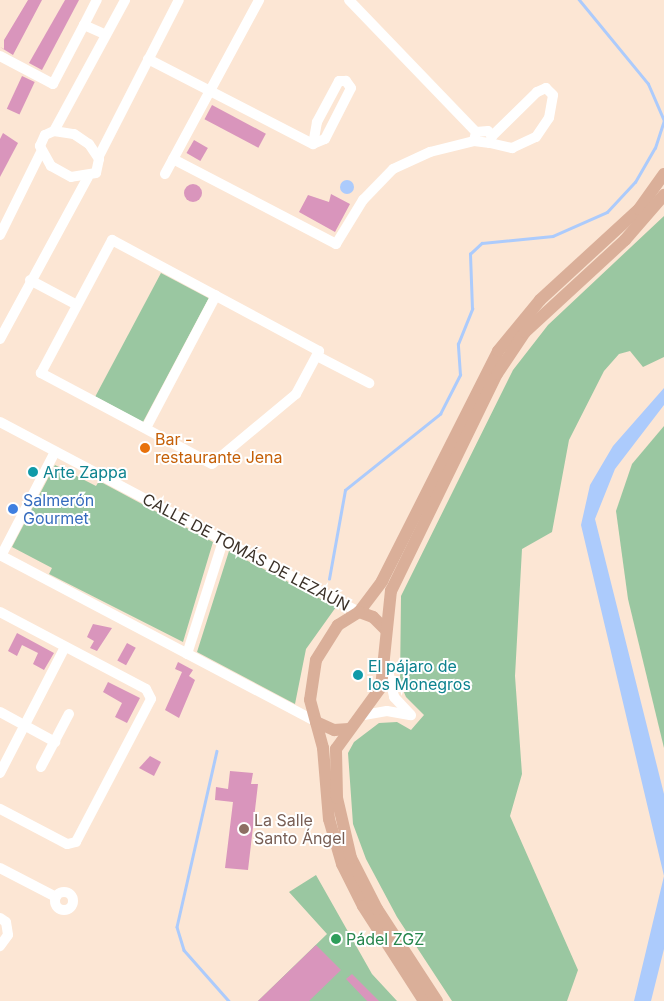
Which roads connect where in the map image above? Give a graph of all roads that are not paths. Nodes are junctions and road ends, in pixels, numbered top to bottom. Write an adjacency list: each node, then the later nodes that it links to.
1 (97, 0): 6 (street)
2 (125, 0): 7 (street)
3 (179, 0): 9 (street)
4 (259, 0): 10 (street)
5 (349, 0): 12 (street)
6 (84, 24): 7 (street); 8 (street)
7 (106, 35): 11 (street)
8 (0, 56)
9 (148, 59): 10 (street); 16 (street)
10 (209, 90): 14 (street); 17 (street)
11 (54, 132): 15 (street); 16 (street)
12 (475, 137): 13 (street); 17 (street)
13 (491, 139): 13 (street)
14 (313, 144): 14 (street)
15 (41, 152): 20 (street); 22 (street)
16 (98, 156): 20 (street)
17 (172, 159): 18 (street)
18 (165, 174)
19 (664, 174): 35 (main road)
20 (88, 177): 23 (street)
21 (664, 195): 36 (main road)
22 (0, 235)
23 (30, 280): 25 (street); 26 (street)
24 (216, 295): 25 (street); 27 (street); 30 (street)
25 (77, 306): 30 (street)
26 (0, 338)
27 (317, 356): 28 (street); 30 (street)
28 (369, 383)
29 (0, 422): 31 (street, CALLE DE TOMÁS DE LEZAÚN)
30 (146, 428)
31 (55, 452): 32 (street, CALLE DE TOMÁS DE LEZAÚN); 33 (street)
32 (223, 541): 35 (street, CALLE DE TOMÁS DE LEZAÚN); 38 (street)
33 (0, 556): 38 (street)
34 (0, 612): 37 (street)
35 (359, 612): 36 (main road); 43 (main road)
36 (385, 629): 39 (main road)
37 (65, 647): 44 (street); 49 (street)
38 (187, 654): 43 (street)
39 (386, 666): 42 (main road); 42 (street)
40 (0, 712): 44 (street)
41 (69, 714): 46 (street)
42 (364, 715): 45 (main road)
43 (315, 722): 45 (main road); 54 (main road)
44 (25, 726): 46 (street); 48 (street)
45 (349, 729): 55 (main road)
46 (55, 742): 47 (street)
47 (41, 767)
48 (0, 773)
49 (0, 809)
50 (0, 868): 51 (street)
51 (56, 897)
52 (0, 918): 53 (street)
53 (0, 946)
54 (424, 1001)
55 (437, 1001)

